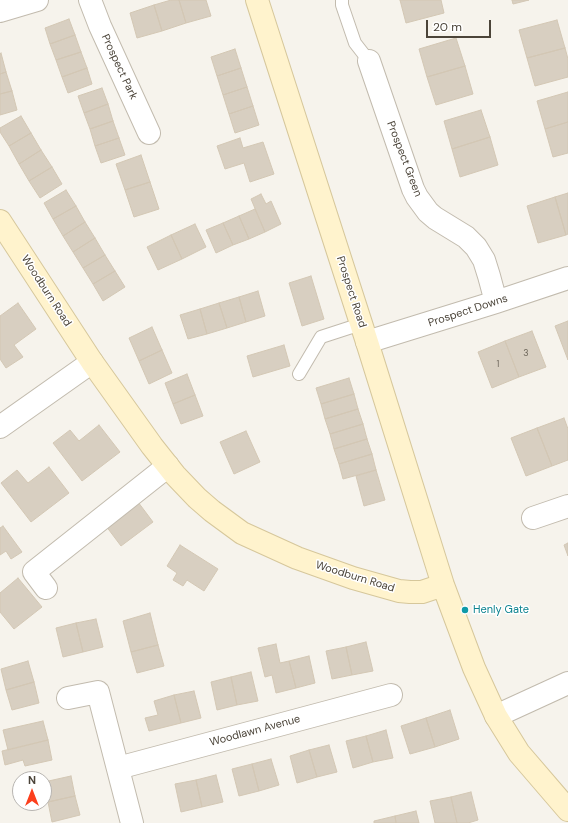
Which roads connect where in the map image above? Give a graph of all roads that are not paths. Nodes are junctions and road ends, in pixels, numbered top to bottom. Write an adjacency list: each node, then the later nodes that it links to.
1 (37, 0): 5 (street)
2 (90, 0): 7 (street, Prospect Park)
3 (257, 0): 11 (street, Prospect Road)
4 (342, 0): 6 (lane)
5 (0, 11)
6 (368, 61): 10 (street, Prospect Green)
7 (149, 132)
8 (0, 220): 12 (street, Woodburn Road)
9 (568, 278): 10 (street, Prospect Downs)
10 (496, 302): 11 (street, Prospect Downs)
11 (364, 333): 13 (lane); 18 (street, Prospect Road)
12 (92, 362): 14 (street); 15 (street, Woodburn Road)
13 (299, 374)
14 (0, 427)
15 (168, 466): 18 (street, Woodburn Road); 19 (street)
16 (568, 506): 17 (street)
17 (533, 518)
18 (443, 585): 23 (street)
19 (46, 588)
20 (568, 683): 23 (street)
21 (391, 695): 24 (street, Woodlawn Avenue)
22 (68, 698): 24 (street)
23 (496, 716): 25 (street)
24 (118, 768): 27 (street)
25 (568, 810)
26 (568, 820): 28 (street)
27 (132, 823)
28 (564, 823)

